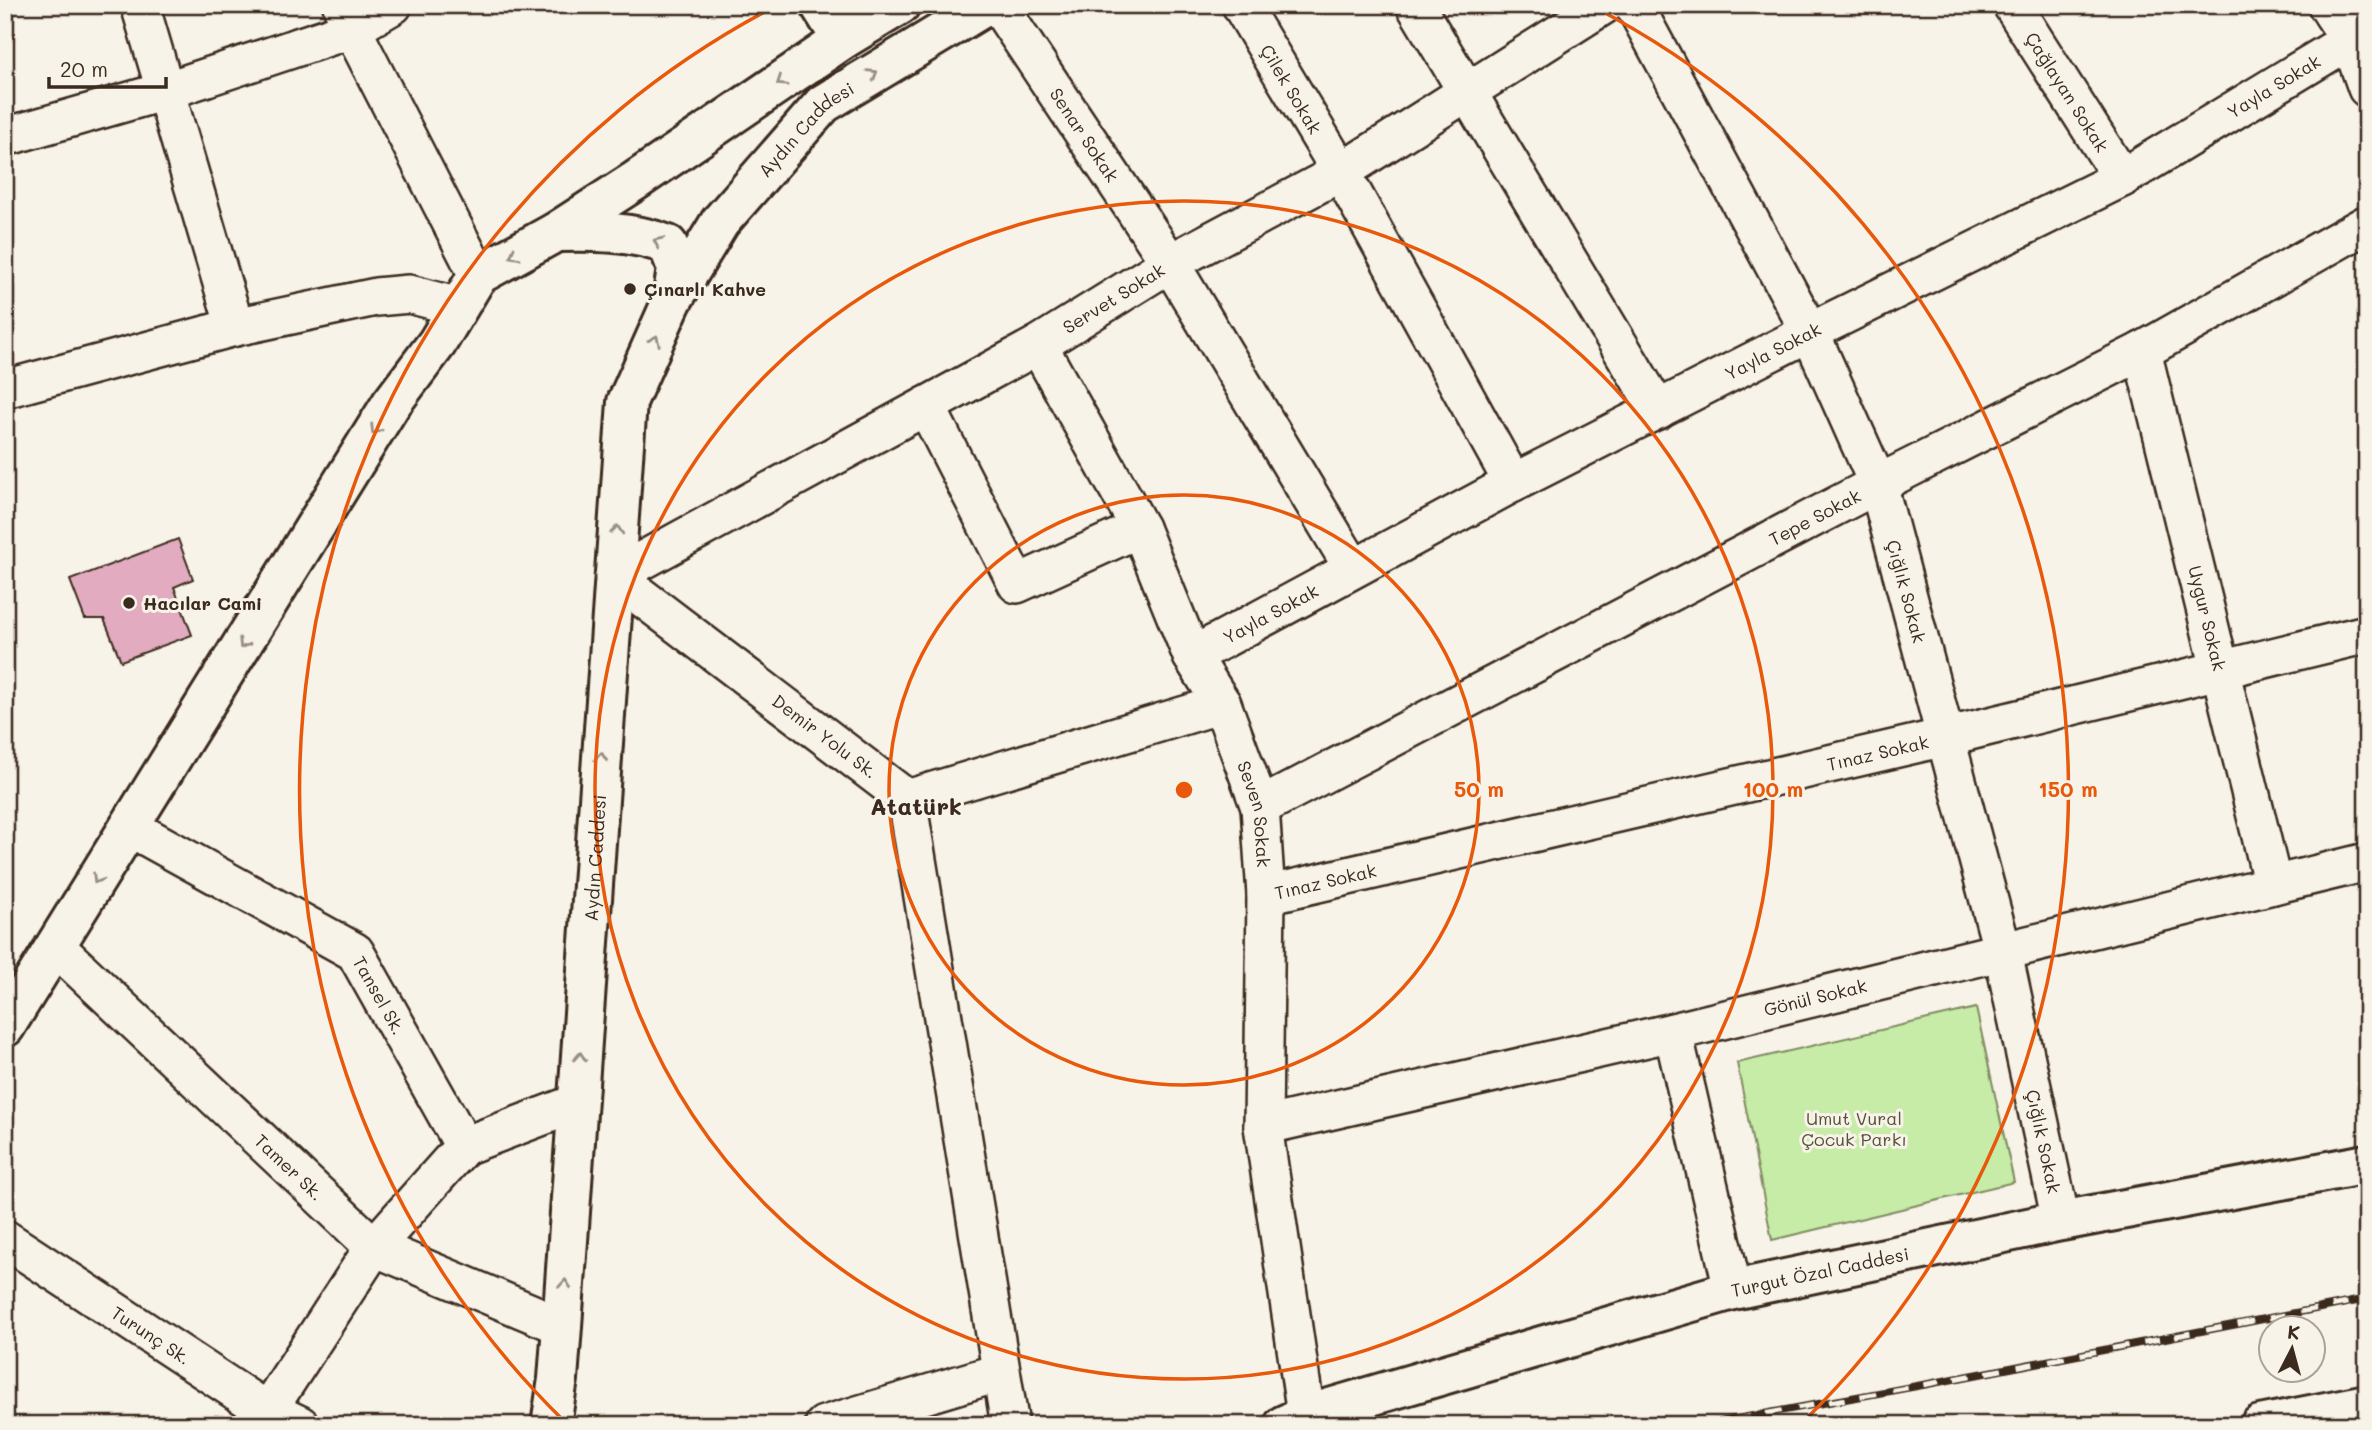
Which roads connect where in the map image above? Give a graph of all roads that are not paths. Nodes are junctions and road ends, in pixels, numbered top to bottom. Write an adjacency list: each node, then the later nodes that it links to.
1 (140, 5): 17 (street)
2 (393, 5): 13 (street)
3 (820, 5): 14 (main road)
4 (900, 5): 14 (main road, Aydın Caddesi)
5 (987, 5): 25 (main road, Aydın Caddesi, one-way to 5)
6 (998, 5): 23 (street, Senar Sokak)
7 (1241, 5): 19 (street, Çilek Sokak)
8 (1415, 5): 16 (street)
9 (1604, 5): 16 (street, Servet Sokak)
10 (1634, 5): 27 (street, Çığlık Sokak)
11 (2012, 5): 20 (street, Çağlayan Sokak)
12 (2344, 16): 15 (street); 20 (street, Yayla Sokak)
13 (347, 17): 17 (street); 24 (street)
14 (842, 40): 22 (main road, Aydın Caddesi, one-way to 22)
15 (2367, 88)
16 (1467, 90): 19 (street, Servet Sokak); 32 (street)
17 (165, 91): 18 (street); 26 (street)
18 (5, 137)
19 (1341, 172): 23 (street, Servet Sokak); 33 (street, Çilek Sokak)
20 (2122, 178): 27 (street, Yayla Sokak)
21 (2367, 224): 29 (street, Tepe Sokak)
22 (556, 232): 24 (main road, Aydın Caddesi, one-way to 24); 25 (main road, Aydın Caddesi, one-way to 22)
23 (1170, 263): 28 (street, Servet Sokak); 36 (street, Senar Sokak)
24 (468, 291): 26 (street); 45 (main road, Aydın Caddesi, one-way to 45)
25 (672, 302): 37 (main road, Aydın Caddesi, one-way to 25)
26 (235, 327): 30 (street)
27 (1810, 332): 32 (street, Yayla Sokak); 34 (street, Çığlık Sokak)
28 (1038, 345): 31 (street, Servet Sokak); 35 (street, Seven Sokak)
29 (2142, 351): 34 (street, Tepe Sokak); 40 (street, Uygur Sokak)
30 (5, 389)
31 (926, 406): 35 (street); 37 (street, Servet Sokak)
32 (1658, 410): 33 (street, Yayla Sokak)
33 (1513, 483): 36 (street, Yayla Sokak)
34 (1878, 484): 42 (street, Çığlık Sokak); 44 (street, Tepe Sokak)
35 (1140, 528): 39 (street, Seven Sokak)
36 (1353, 568): 39 (street, Yayla Sokak)
37 (614, 576): 43 (street, Demir Yolu Sk.); 53 (main road, Aydın Caddesi, one-way to 37)
38 (2367, 634): 40 (street, Tınaz Sokak)
39 (1192, 656): 41 (street, Seven Sokak)
40 (2221, 671): 42 (street, Tınaz Sokak); 47 (street, Uygur Sokak)
41 (1222, 704): 43 (street); 44 (street, Seven Sokak)
42 (1945, 737): 48 (street, Tınaz Sokak); 50 (street, Çığlık Sokak)
43 (907, 799): 62 (street)
44 (1260, 807): 48 (street, Seven Sokak)
45 (129, 827): 49 (main road, Aydın Caddesi, one-way to 49); 55 (street, Tansel Sk.)
46 (2367, 862): 47 (street, Gönül Sokak)
47 (2273, 885): 50 (street, Gönül Sokak)
48 (1266, 895): 54 (street, Seven Sokak)
49 (55, 946): 51 (main road, Aydın Caddesi); 59 (street, Tamer Sk.)
50 (2003, 953): 52 (street, Gönül Sokak); 57 (street, Çığlık Sokak)
51 (5, 1027)
52 (1673, 1032): 54 (street, Gönül Sokak); 60 (street)
53 (577, 1103): 55 (street); 61 (main road, Aydın Caddesi, one-way to 53)
54 (1263, 1126): 65 (street, Seven Sokak)
55 (464, 1146): 59 (street)
56 (2367, 1164): 57 (main road, Turgut Özal Caddesi)
57 (2061, 1221): 60 (main road, Turgut Özal Caddesi)
58 (5, 1239): 64 (street, Turunç Sk.)
59 (374, 1247): 61 (street, Tamer Sk.); 64 (street)
60 (1733, 1290): 65 (main road, Turgut Özal Caddesi)
61 (562, 1326): 66 (main road, Aydın Caddesi)
62 (1002, 1371): 67 (street); 68 (street)
63 (2367, 1404): 69 (main road)
64 (267, 1416)
65 (1295, 1420)
66 (551, 1425)
67 (824, 1425)
68 (1010, 1425)
69 (2260, 1425)

